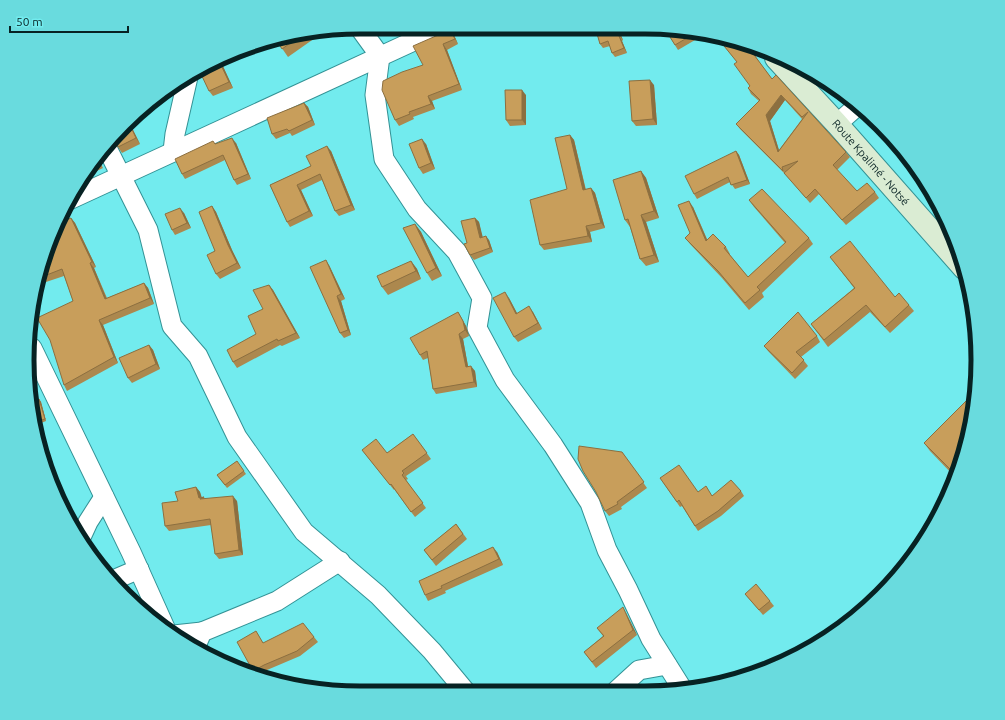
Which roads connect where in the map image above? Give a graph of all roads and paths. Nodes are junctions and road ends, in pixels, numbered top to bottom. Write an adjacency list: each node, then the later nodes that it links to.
1 (364, 34): 3 (street)
2 (429, 34): 3 (street)
3 (380, 56): 8 (street); 21 (street)
4 (782, 65): 7 (main road, Route Kpalimé - Notsé)
5 (186, 85): 8 (street)
6 (853, 109): 7 (street)
7 (837, 124): 12 (main road, Route Kpalimé - Notsé)
8 (173, 151): 10 (street)
9 (109, 152): 10 (street)
10 (120, 176): 11 (street); 16 (street)
11 (79, 195)
12 (955, 257)
13 (34, 353): 14 (street)
14 (104, 497): 15 (street); 17 (street)
15 (83, 532)
16 (340, 561): 20 (street); 23 (street)
17 (139, 569): 18 (street); 19 (street)
18 (118, 578)
19 (161, 618)
20 (198, 640)
21 (667, 665): 22 (street); 24 (street)
22 (679, 684)
23 (461, 686)
24 (621, 686)

